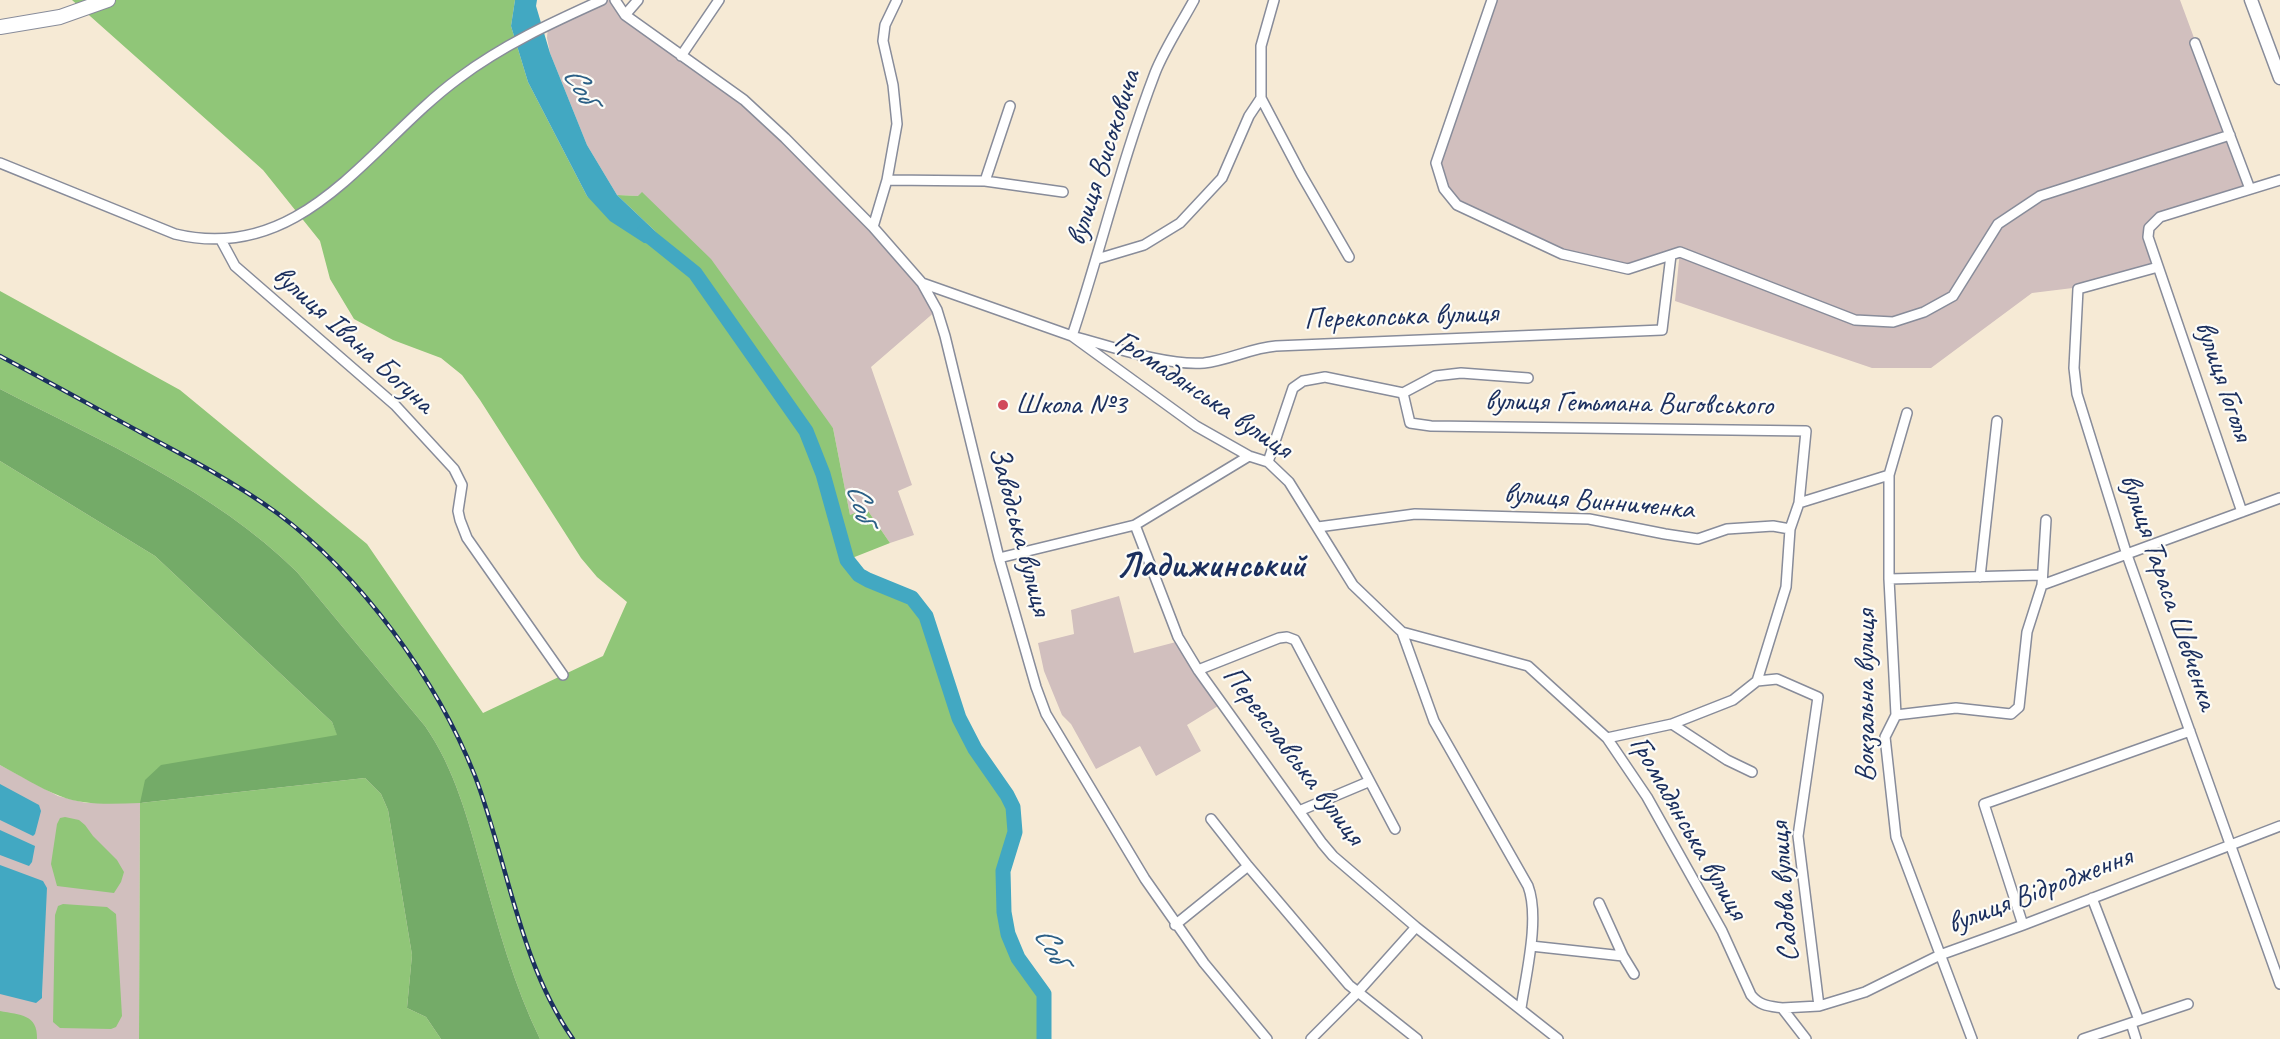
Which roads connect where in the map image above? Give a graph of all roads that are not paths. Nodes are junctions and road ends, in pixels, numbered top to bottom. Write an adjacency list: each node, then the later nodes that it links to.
1 (108, 0): 12 (highway)
2 (602, 0): 26 (street)
3 (615, 0): 11 (street, Заводська вулиця)
4 (638, 0): 11 (street)
5 (719, 0): 14 (street)
6 (897, 0): 20 (street)
7 (1194, 0): 29 (street, вулиця Високовича)
8 (1274, 0): 16 (street)
9 (1492, 0): 27 (street)
10 (2251, 0): 15 (main road)
11 (625, 15): 14 (street, Заводська вулиця)
12 (0, 27)
13 (2195, 43): 18 (street)
14 (681, 56): 25 (street, Заводська вулиця)
15 (2280, 78)
16 (1262, 98): 28 (street); 29 (street)
17 (1010, 106): 22 (street)
18 (2230, 135): 23 (street); 27 (street)
19 (0, 163): 26 (street)
20 (886, 180): 22 (street); 25 (street)
21 (2280, 180): 23 (street, вулиця Гоголя)
22 (985, 181): 24 (street)
23 (2250, 189): 30 (street, вулиця Гоголя)
24 (1063, 192)
25 (873, 227): 31 (street, Заводська вулиця)
26 (221, 240): 55 (street, вулиця Івана Богуна)
27 (1671, 255): 32 (street, Перекопська вулиця)
28 (1349, 256)
29 (1098, 258): 32 (street, вулиця Високовича)
30 (2158, 267): 42 (street, вулиця Гоголя); 47 (street, вулиця Тараса Шевченка)
31 (922, 283): 32 (street, Громадянська вулиця); 48 (street, Заводська вулиця)
32 (1072, 336): 37 (street, Громадянська вулиця)
33 (1528, 378): 34 (street)
34 (1403, 393): 38 (street); 41 (street, вулиця Гетьмана Виговського)
35 (1907, 413): 39 (street, Вокзальна вулиця)
36 (1997, 421): 50 (street)
37 (1249, 456): 38 (street, Громадянська вулиця); 44 (street)
38 (1268, 462): 45 (street, Громадянська вулиця)
39 (1889, 475): 41 (street); 51 (street, Вокзальна вулиця)
40 (2280, 498): 42 (street)
41 (1799, 503): 46 (street)
42 (2242, 512): 47 (street)
43 (2046, 520): 49 (street)
44 (1135, 525): 48 (street); 54 (street, Переяславська вулиця)
45 (1318, 527): 46 (street, вулиця Винниченка); 53 (street, Громадянська вулиця)
46 (1790, 529): 56 (street)
47 (2127, 555): 52 (street); 59 (street, вулиця Тараса Шевченка)
48 (999, 558): 71 (street, Заводська вулиця)
49 (2042, 575): 50 (street); 52 (street)
50 (1980, 577): 51 (street)
51 (1889, 579): 57 (street, Вокзальна вулиця)
52 (2042, 585): 57 (street)
53 (1402, 632): 60 (street, Громадянська вулиця); 74 (street)
54 (1198, 670): 62 (street); 63 (street, Переяславська вулиця)
55 (563, 675)
56 (1757, 681): 58 (street); 81 (street, Садова вулиця)
57 (1896, 715): 75 (street, Вокзальна вулиця)
58 (1672, 724): 60 (street); 61 (street)
59 (2190, 731): 67 (street, вулиця Тараса Шевченка); 72 (street)
60 (1607, 738): 83 (street, Громадянська вулиця)
61 (1752, 772)
62 (1368, 782): 63 (street); 66 (street)
63 (1299, 811): 73 (street, Переяславська вулиця)
64 (1211, 819): 68 (street)
65 (2280, 826): 67 (street, вулиця Відродження)
66 (1395, 829)
67 (2230, 844): 69 (street, вулиця Відродження); 78 (street, вулиця Тараса Шевченка)
68 (1248, 866): 71 (street); 79 (street)
69 (2092, 898): 72 (street, вулиця Відродження); 84 (street)
70 (1599, 903): 76 (street)
71 (1175, 925): 85 (street, Заводська вулиця)
72 (2023, 925): 75 (street, вулиця Відродження)
73 (1416, 927): 79 (street); 82 (street, Переяславська вулиця)
74 (1531, 946): 76 (street); 82 (street)
75 (1940, 955): 81 (street, вулиця Відродження); 90 (street, Вокзальна вулиця)
76 (1623, 956): 77 (street)
77 (1634, 974)
78 (2280, 984)
79 (1358, 993): 86 (street); 87 (street)
80 (2188, 1004): 84 (street)
81 (1820, 1006): 83 (street, Громадянська вулиця)
82 (1521, 1008): 88 (street, Переяславська вулиця)
83 (1782, 1008): 89 (street)
84 (2135, 1022): 91 (street); 92 (street)
85 (1267, 1039)
86 (1311, 1039)
87 (1418, 1039)
88 (1558, 1039)
89 (1806, 1039)
90 (1972, 1039)
91 (2083, 1039)
92 (2136, 1039)

